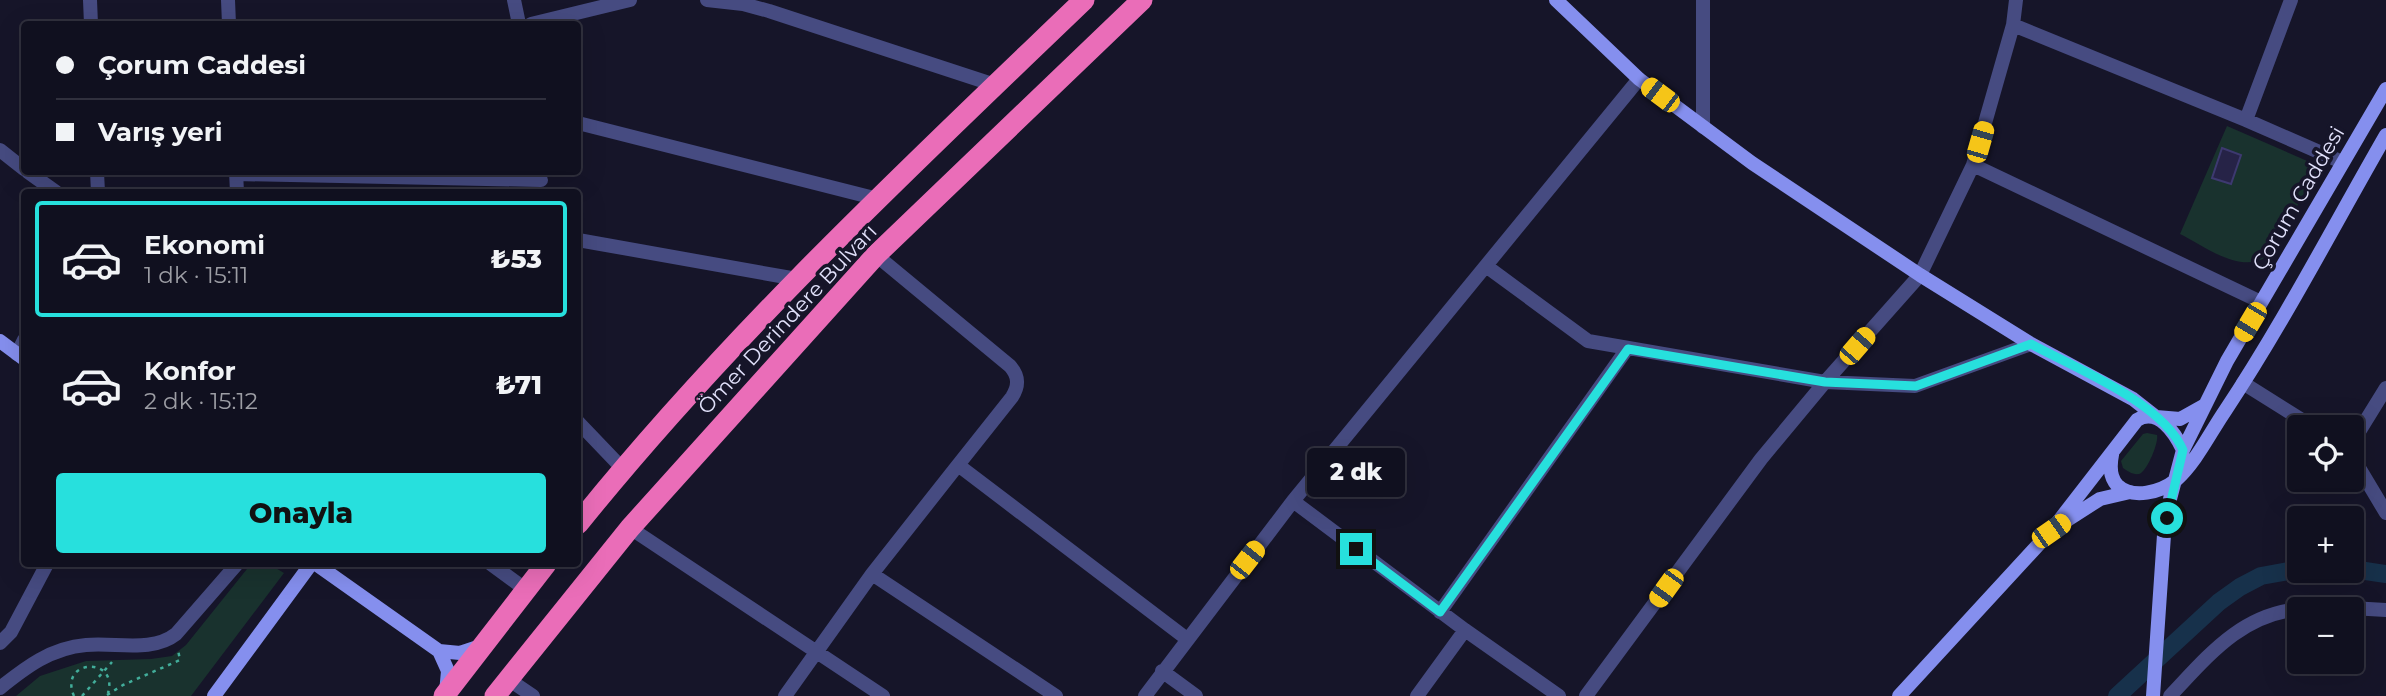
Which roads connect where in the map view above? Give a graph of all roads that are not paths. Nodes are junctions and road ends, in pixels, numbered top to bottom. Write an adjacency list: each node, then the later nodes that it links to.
1 (90, 0): 14 (street)
2 (228, 0): 15 (street)
3 (514, 0): 16 (street)
4 (624, 0): 13 (street)
5 (707, 0): 12 (street)
6 (1084, 0): 20 (highway, Ömer Derindere Bulvarı)
7 (1142, 0): 37 (highway, Ömer Derindere Bulvarı)
8 (1556, 0): 19 (street)
9 (1703, 0): 24 (street)
10 (2016, 0): 18 (street)
11 (2291, 0): 22 (street)
12 (743, 2): 20 (street)
13 (579, 18): 17 (street)
14 (91, 21)
15 (229, 21)
16 (518, 21)
17 (555, 21)
18 (2012, 25): 22 (street); 28 (street)
19 (1639, 79): 24 (street); 38 (street)
20 (995, 85): 35 (highway, Ömer Derindere Bulvarı)
21 (2386, 89): 27 (street, Çorum Caddesi)
22 (2246, 120): 27 (street)
23 (581, 124): 35 (street)
24 (1703, 127): 39 (street)
25 (2386, 135): 47 (street, Çorum Caddesi)
26 (0, 150): 29 (street)
27 (2343, 162): 41 (street, Çorum Caddesi)
28 (1973, 165): 39 (street); 41 (street)
29 (21, 166)
30 (33, 175): 34 (street)
31 (274, 175): 33 (street)
32 (540, 181): 33 (street)
33 (461, 185)
34 (52, 189)
35 (878, 200): 40 (highway, Ömer Derindere Bulvarı)
36 (581, 241): 40 (street)
37 (876, 256): 58 (street); 67 (highway, Ömer Derindere Bulvarı)
38 (1486, 266): 44 (street); 63 (street)
39 (1920, 275): 43 (street); 46 (street)
40 (797, 279): 59 (highway, Ömer Derindere Bulvarı)
41 (2262, 302): 50 (street, Çorum Caddesi)
42 (0, 341): 45 (street)
43 (2031, 344): 46 (street); 49 (street)
44 (1628, 349): 46 (street); 79 (street)
45 (21, 357)
46 (1825, 382): 100 (street)
47 (2243, 383): 51 (street); 61 (street, Çorum Caddesi)
48 (2386, 388): 54 (street)
49 (2133, 399): 52 (street); 53 (street)
50 (2205, 405): 52 (street); 56 (street, Çorum Caddesi)
51 (2294, 415)
52 (2156, 417): 53 (street); 56 (street)
53 (2137, 420): 57 (street)
54 (2364, 424)
55 (581, 425): 59 (street)
56 (2183, 450): 61 (street, Çorum Caddesi)
57 (2112, 455): 62 (street); 68 (street)
58 (958, 465): 75 (street); 82 (street)
59 (622, 468): 66 (highway, Ömer Derindere Bulvarı)
60 (2364, 476): 64 (street)
61 (2175, 480): 62 (street); 65 (street, Çorum Caddesi)
62 (2140, 492): 65 (street); 68 (street)
63 (1293, 501): 79 (street); 82 (street)
64 (2386, 513)
65 (2167, 518): 102 (street, Çorum Caddesi)
66 (581, 520)
67 (630, 528): 86 (street); 89 (highway, Ömer Derindere Bulvarı)
68 (2051, 531): 101 (street)
69 (45, 567): 83 (street)
70 (234, 567): 88 (street)
71 (309, 567): 91 (street)
72 (320, 567): 85 (street)
73 (499, 567): 76 (street)
74 (543, 567): 76 (highway)
75 (872, 574): 86 (street); 95 (street)
76 (525, 589): 84 (highway)
77 (2364, 609): 78 (street)
78 (2386, 610)
79 (1440, 612): 81 (street)
80 (2287, 612): 103 (street)
81 (1465, 631): 98 (street); 99 (street)
82 (1187, 639): 87 (street)
83 (0, 643)
84 (481, 646): 85 (street); 90 (highway)
85 (439, 651): 90 (street)
86 (817, 651): 93 (street); 94 (street)
87 (1162, 671): 96 (street); 97 (street)
88 (0, 688)
89 (502, 688): 92 (street)
90 (445, 695)
91 (214, 696)
92 (533, 696)
93 (785, 696)
94 (883, 696)
95 (1055, 696)
96 (1145, 696)
97 (1196, 696)
98 (1417, 696)
99 (1559, 696)
100 (1586, 696)
101 (1899, 696)
102 (2153, 696)
103 (2170, 696)

